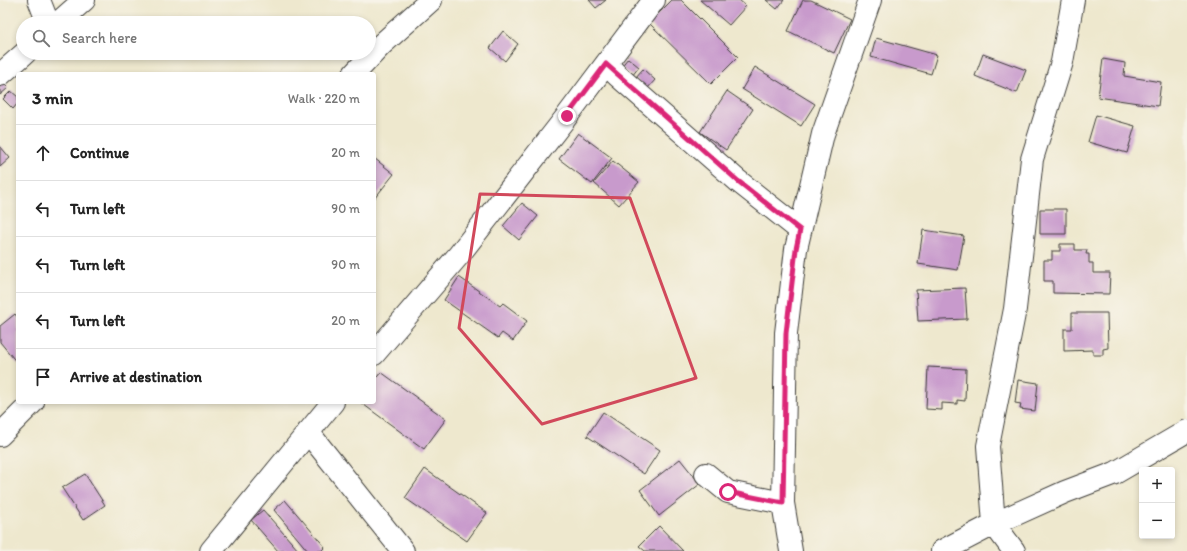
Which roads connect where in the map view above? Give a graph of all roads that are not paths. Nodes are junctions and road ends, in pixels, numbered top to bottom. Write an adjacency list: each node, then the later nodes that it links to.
1 (39, 0): 7 (street)
2 (84, 0): 8 (street)
3 (431, 0): 9 (street)
4 (654, 0): 12 (street)
5 (870, 0): 15 (street)
6 (1073, 0): 24 (street)
7 (45, 16)
8 (66, 16)
9 (376, 50)
10 (17, 60): 14 (street)
11 (367, 60): 13 (street)
12 (606, 64): 15 (street); 16 (street)
13 (356, 72)
14 (0, 75)
15 (800, 230): 23 (street)
16 (376, 352)
17 (31, 404): 21 (street)
18 (331, 404): 20 (street)
19 (1187, 431): 24 (street)
20 (308, 432): 25 (street); 26 (street)
21 (0, 436)
22 (706, 474): 23 (street)
23 (783, 503): 27 (street)
24 (994, 524): 28 (street); 29 (street)
25 (212, 551)
26 (403, 551)
27 (791, 551)
28 (942, 551)
29 (1014, 551)

